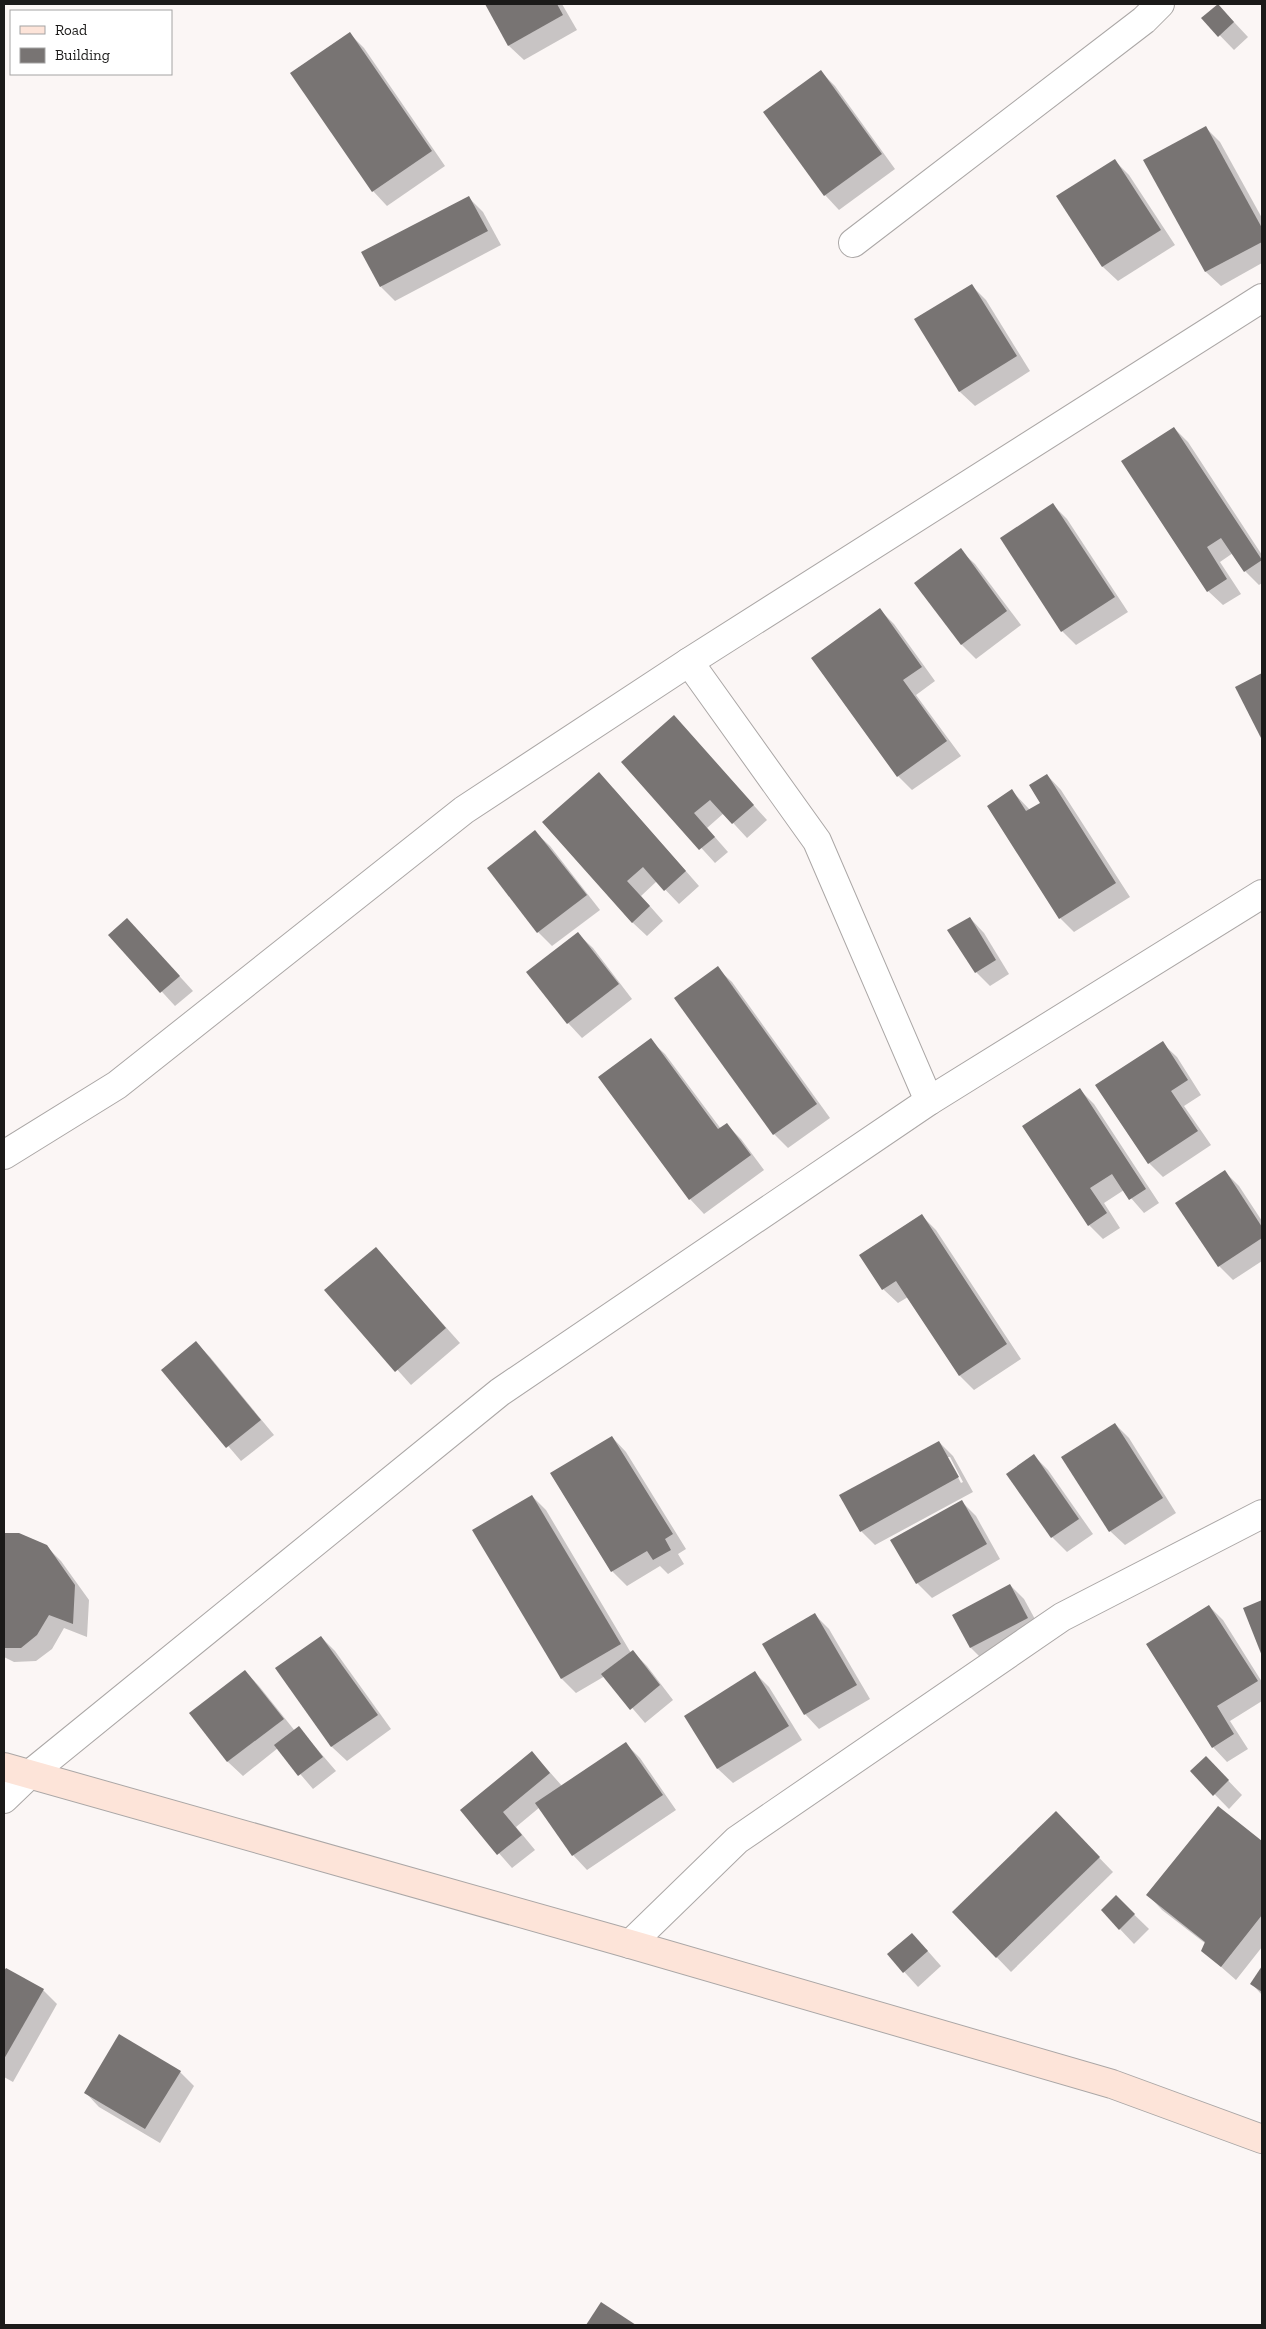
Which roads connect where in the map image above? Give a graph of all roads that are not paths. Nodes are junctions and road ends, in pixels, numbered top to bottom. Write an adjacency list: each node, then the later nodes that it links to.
1 (1160, 4): 2 (street)
2 (853, 243)
3 (1262, 298): 4 (street)
4 (689, 662): 6 (street); 7 (street)
5 (1262, 894): 6 (street)
6 (929, 1101): 10 (street)
7 (6, 1149)
8 (1262, 1514): 12 (street)
9 (4, 1767): 10 (main road)
10 (30, 1774): 11 (street); 12 (main road)
11 (4, 1800)
12 (630, 1944): 13 (main road)
13 (1262, 2139)

